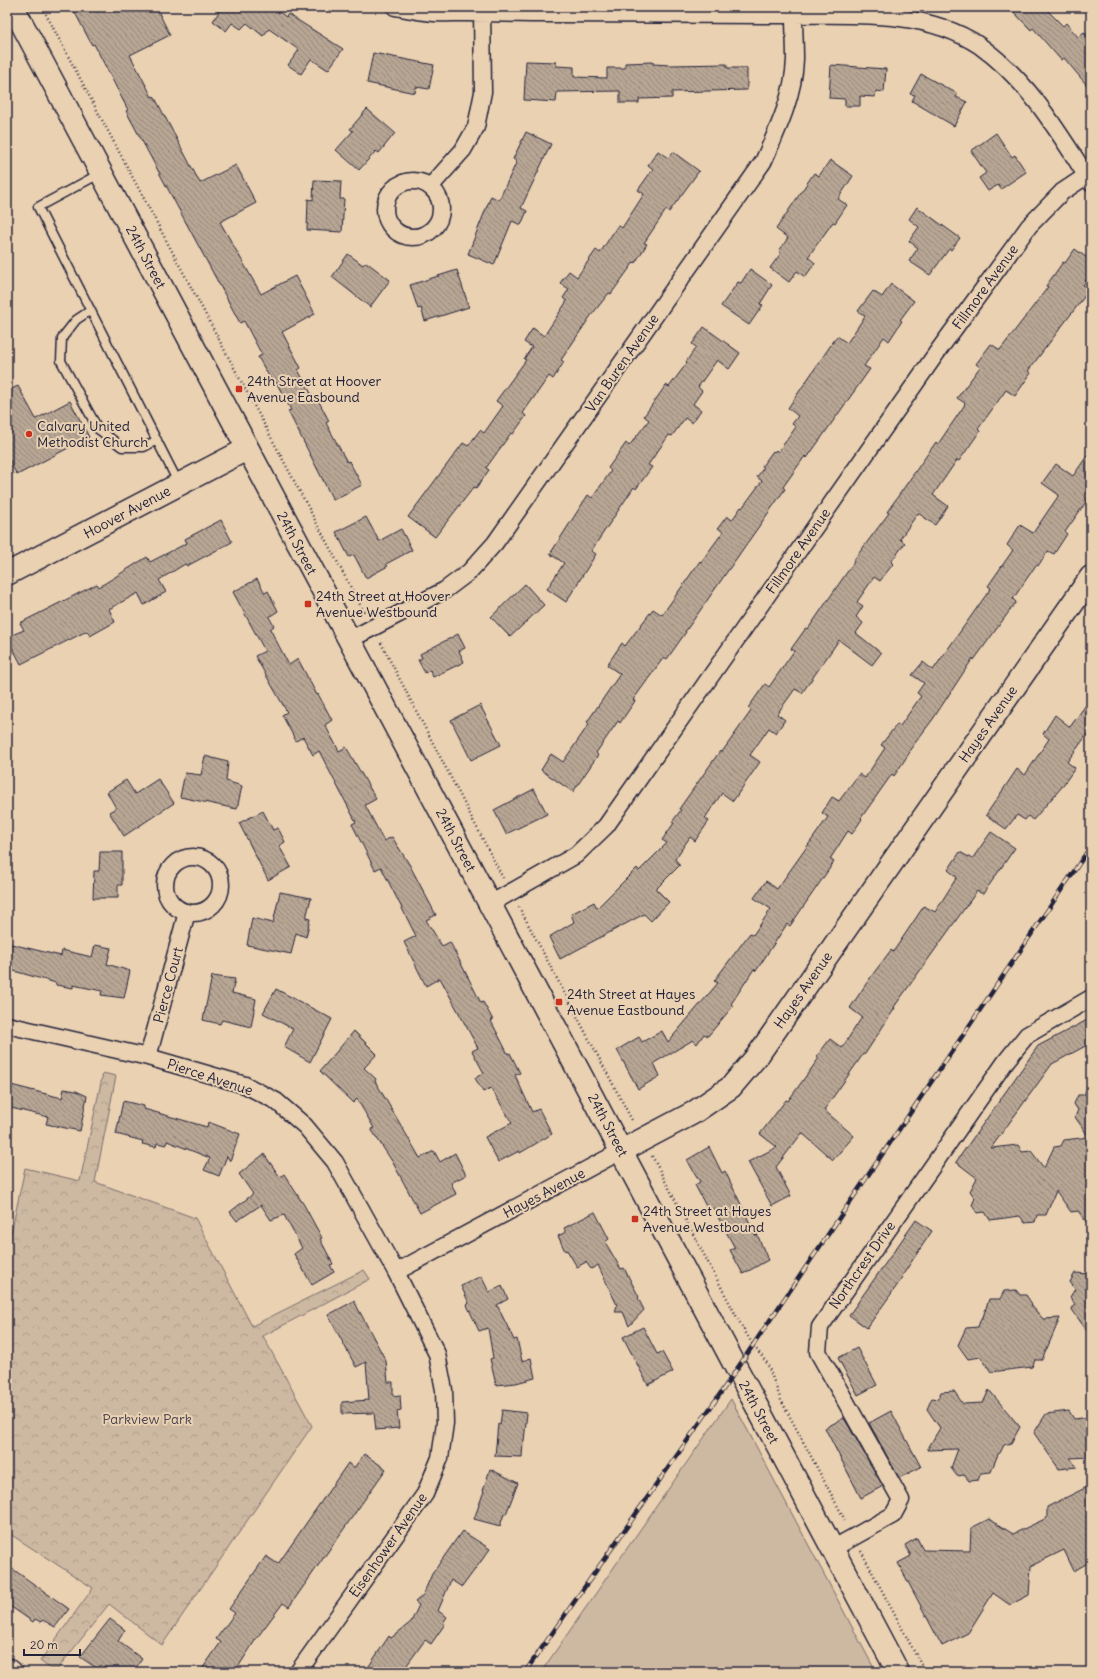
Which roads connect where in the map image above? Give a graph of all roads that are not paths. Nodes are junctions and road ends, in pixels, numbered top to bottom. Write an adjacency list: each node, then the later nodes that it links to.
1 (13, 7): 5 (main road, 24th Street)
2 (395, 7): 3 (street)
3 (482, 10): 4 (street); 7 (street)
4 (794, 15): 6 (street); 14 (street, Van Buren Avenue)
5 (102, 173): 8 (lane); 10 (main road, 24th Street)
6 (1089, 179): 15 (street, Fillmore Avenue)
7 (430, 187)
8 (91, 310): 9 (lane); 9 (lane)
9 (157, 440): 11 (lane)
10 (247, 449): 11 (main road, Hoover Avenue); 14 (main road, 24th Street)
11 (179, 484): 12 (main road, Hoover Avenue)
12 (7, 574)
13 (1091, 577): 20 (main road, Hayes Avenue)
14 (349, 640): 15 (main road, 24th Street)
15 (490, 904): 20 (main road, 24th Street)
16 (187, 912): 19 (street, Pierce Court)
17 (1091, 998): 22 (street, Northcrest Drive)
18 (7, 1025): 19 (street, Pierce Avenue)
19 (148, 1057): 21 (street, Pierce Avenue)
20 (621, 1151): 21 (street, Hayes Avenue); 22 (main road, 24th Street)
21 (396, 1272): 25 (street, Eisenhower Avenue)
22 (832, 1548): 26 (main road, 24th Street)
23 (7, 1666): 24 (street)
24 (15, 1672)
25 (298, 1672)
26 (898, 1672)

